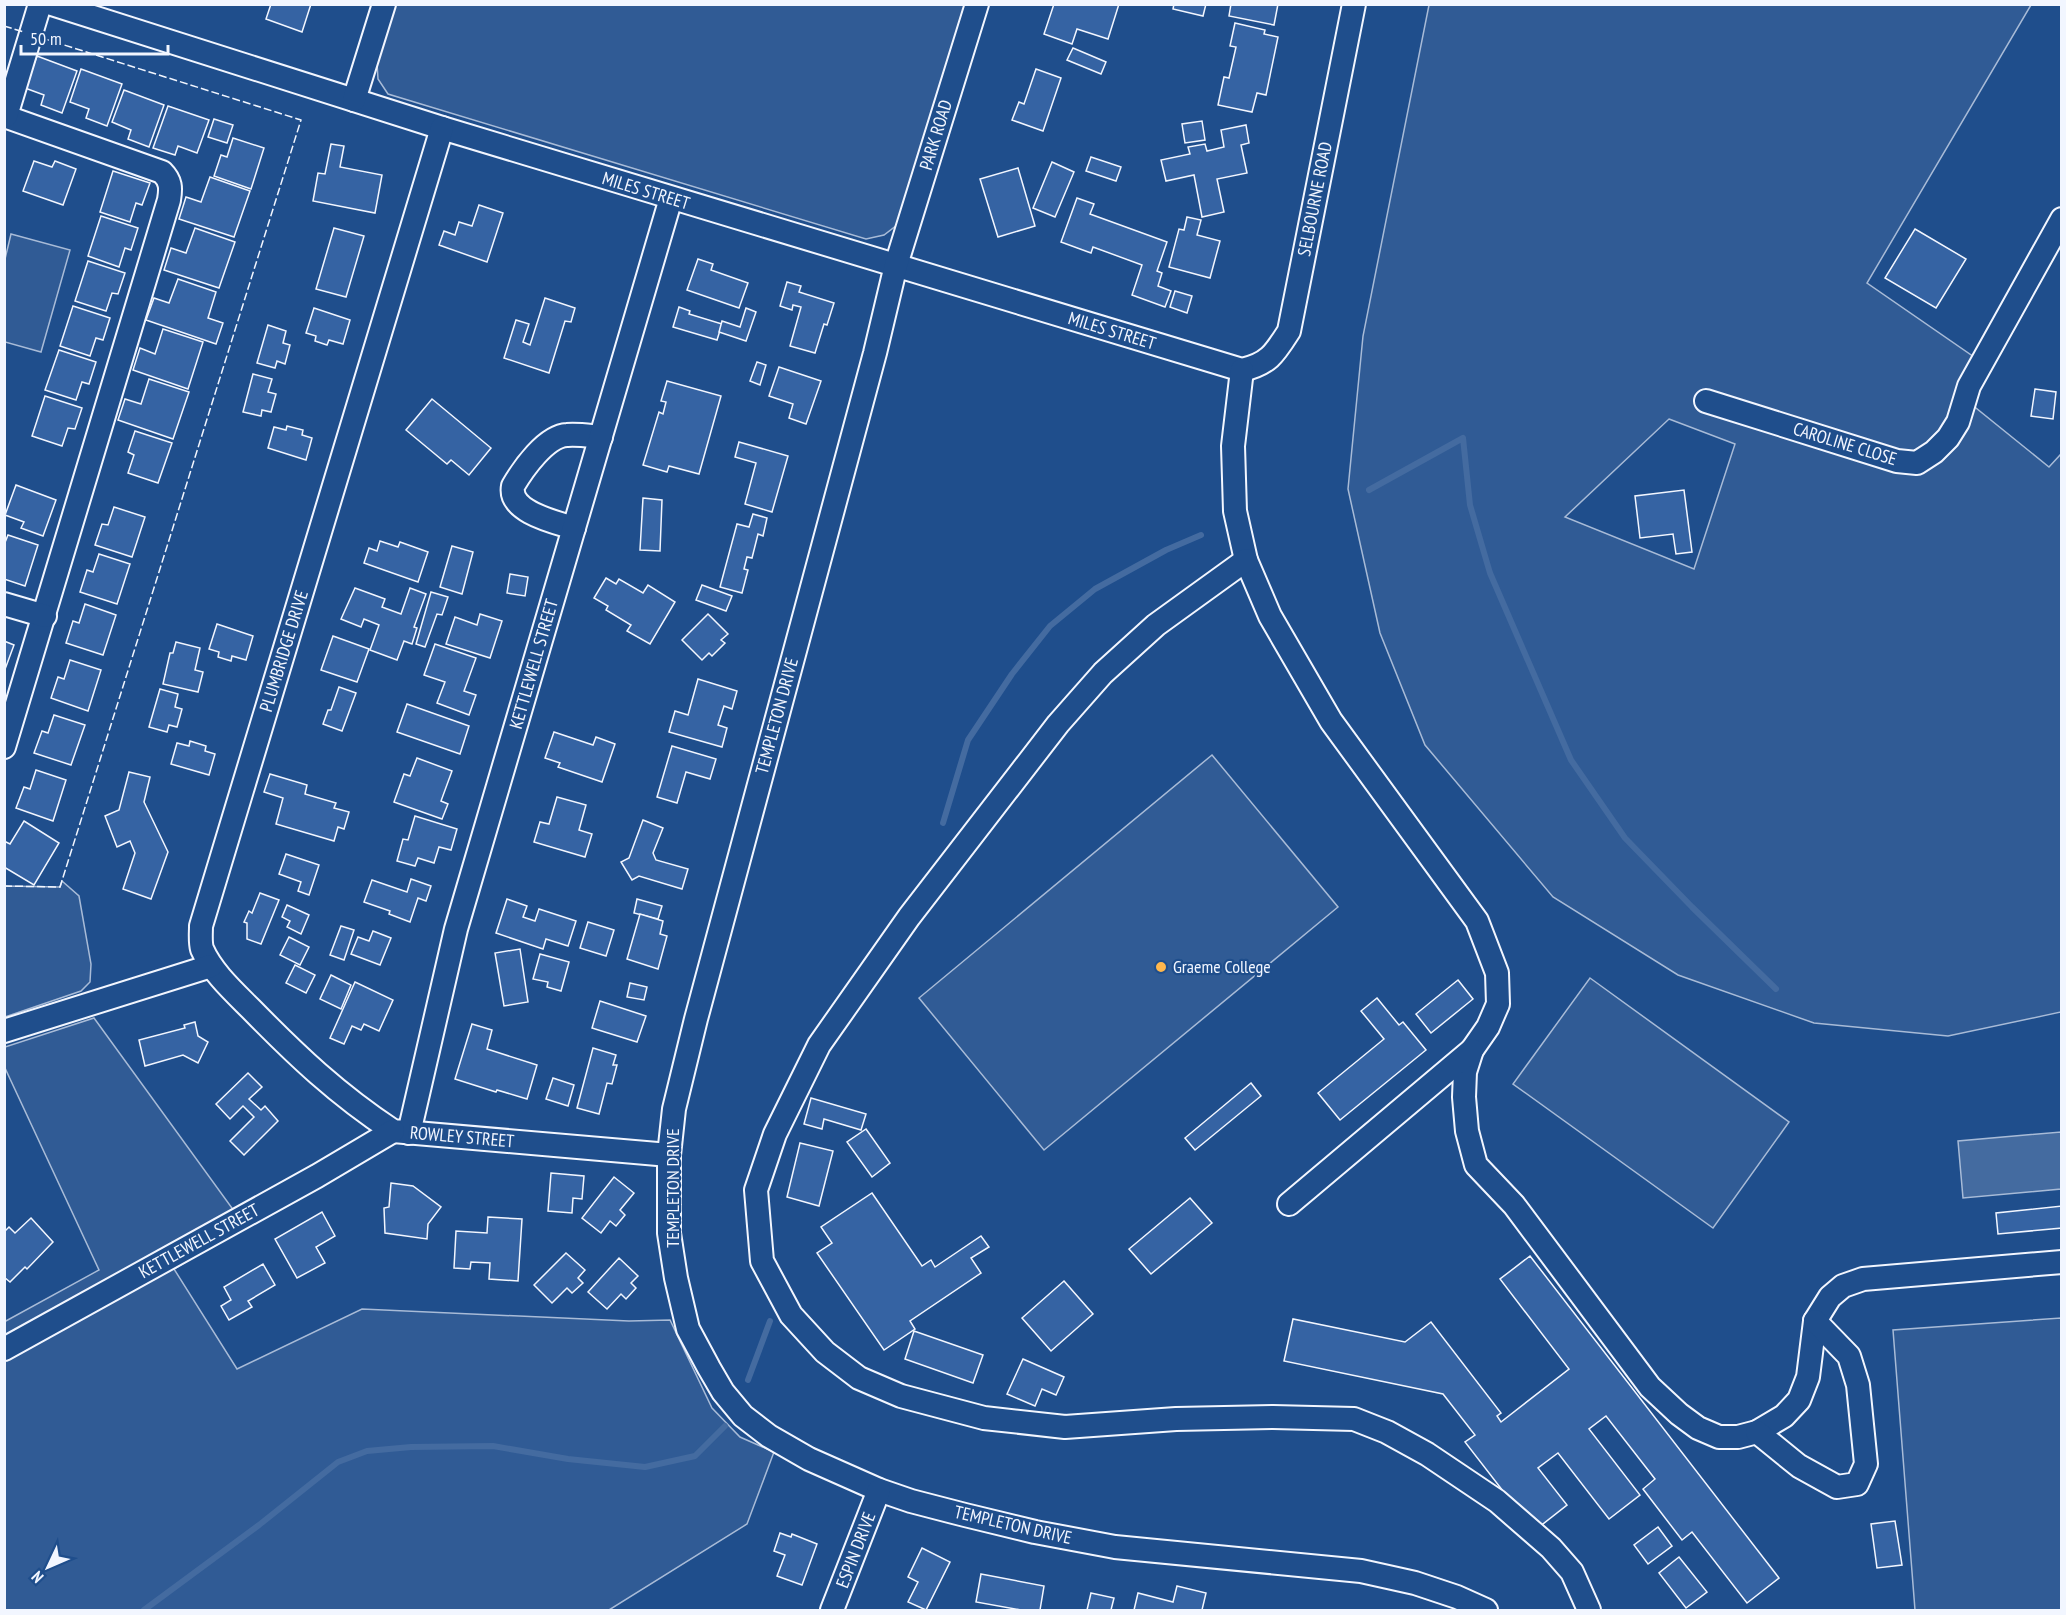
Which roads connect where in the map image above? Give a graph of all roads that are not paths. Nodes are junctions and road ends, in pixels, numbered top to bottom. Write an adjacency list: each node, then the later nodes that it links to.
1 (40, 4): 7 (street)
2 (52, 4): 6 (street, MILES STREET)
3 (384, 4): 6 (street)
4 (976, 4): 11 (street, PARK ROAD)
5 (1354, 4): 12 (street, SELBOURNE ROAD)
6 (354, 100): 8 (street, MILES STREET)
7 (5, 116): 18 (street)
8 (442, 128): 9 (street, MILES STREET); 20 (street, PLUMBRIDGE DRIVE)
9 (671, 198): 11 (street, MILES STREET); 14 (street, KETTLEWELL STREET)
10 (2061, 219): 13 (street, CAROLINE CLOSE)
11 (896, 265): 12 (street, MILES STREET); 24 (street, TEMPLETON DRIVE)
12 (1242, 370): 16 (street)
13 (1706, 401)
14 (601, 436): 15 (street, KETTLEWELL STREET); 15 (street)
15 (574, 528): 23 (street, KETTLEWELL STREET)
16 (1246, 560): 22 (street); 33 (street)
17 (4, 604): 18 (street)
18 (45, 616): 19 (street)
19 (4, 747)
20 (211, 966): 21 (street); 23 (street, ROWLEY STREET)
21 (4, 1032)
22 (1472, 1050): 25 (street); 29 (street)
23 (400, 1132): 24 (street, ROWLEY STREET); 28 (street, KETTLEWELL STREET)
24 (669, 1155): 30 (street, TEMPLETON DRIVE)
25 (1289, 1204)
26 (2061, 1263): 27 (street)
27 (1815, 1321): 29 (street); 29 (street)
28 (4, 1349)
29 (1757, 1432)
30 (879, 1490): 31 (street, ESPIN DRIVE); 32 (street, TEMPLETON DRIVE)
31 (832, 1611)
32 (1486, 1611)
33 (1589, 1611)

